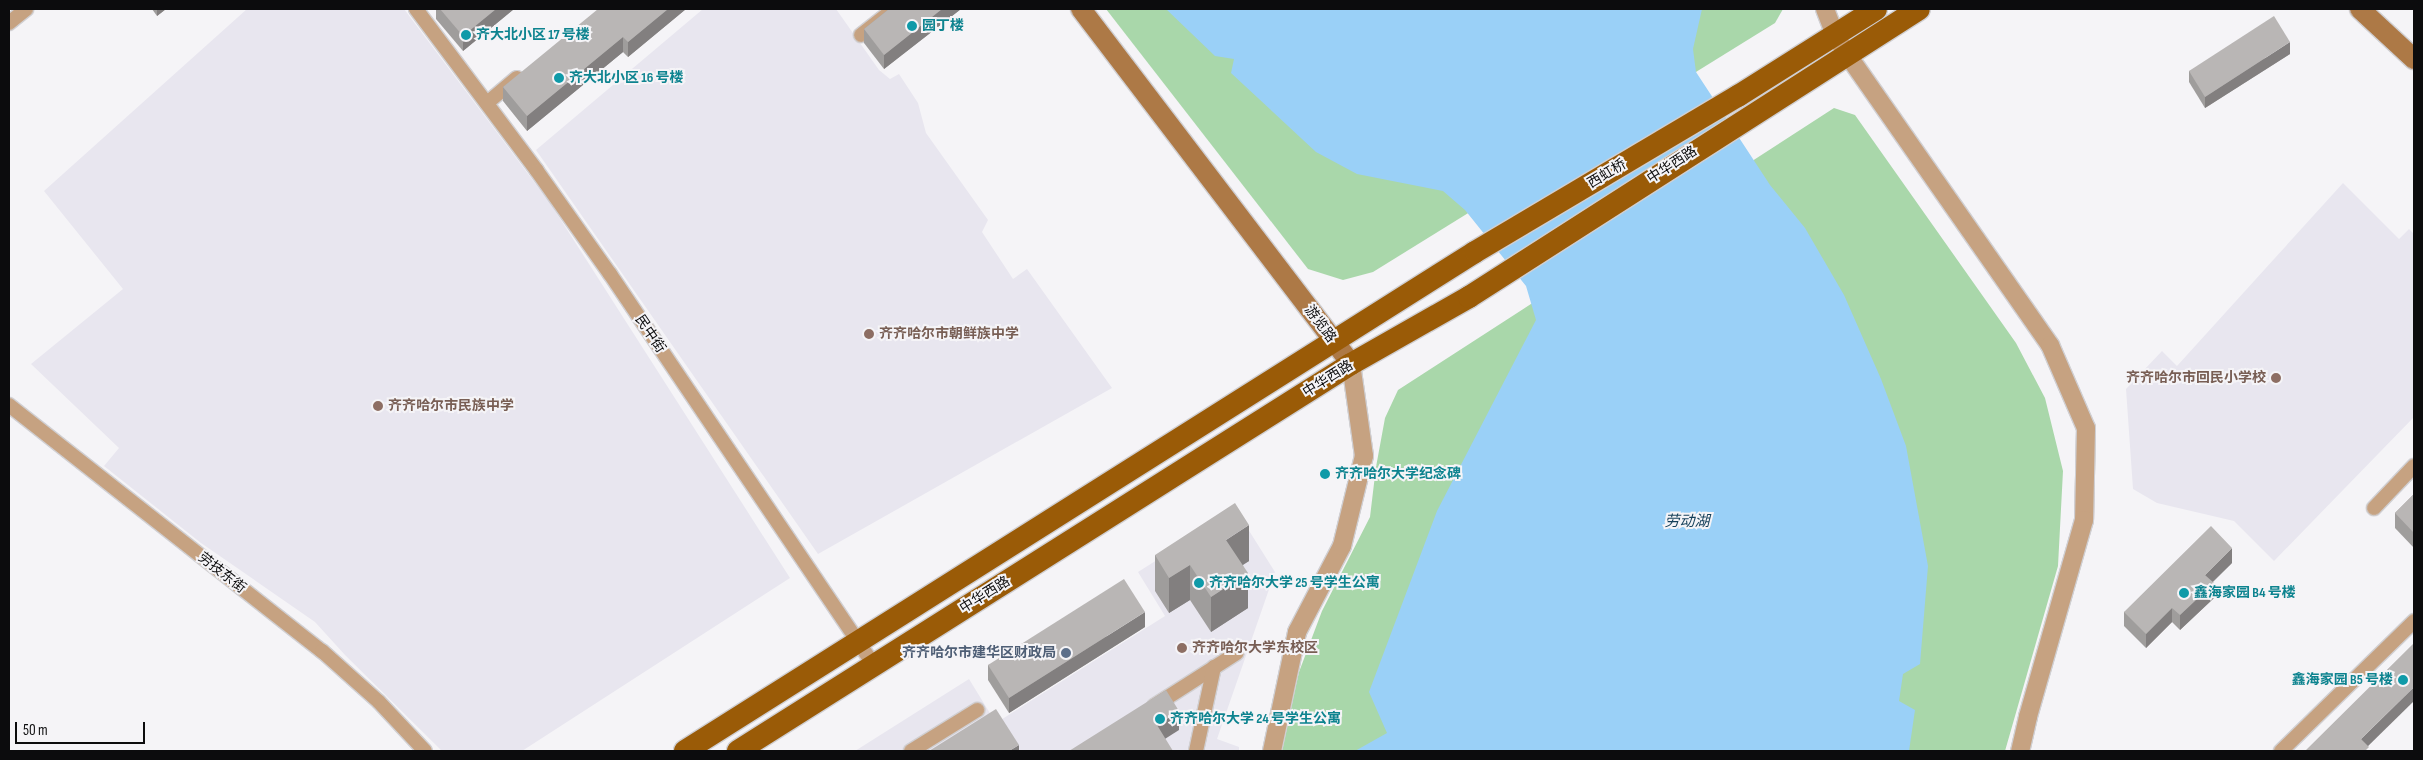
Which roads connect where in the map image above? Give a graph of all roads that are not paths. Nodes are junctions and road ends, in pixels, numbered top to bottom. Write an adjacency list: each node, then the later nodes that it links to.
1 (26, 9): 9 (street)
2 (894, 9): 10 (street)
3 (1081, 9): 17 (main road, 游览路)
4 (1824, 9): 11 (street)
5 (1876, 9): 11 (main road)
6 (1919, 9): 12 (main road, 中华西路)
7 (2360, 9): 13 (main road)
8 (423, 11): 15 (street, 民中街)
9 (9, 23)
10 (861, 35)
11 (1836, 35): 12 (street); 16 (main road, 西虹桥)
12 (1847, 54): 18 (main road, 中华西路); 35 (street)
13 (2414, 59)
14 (525, 72): 15 (street)
15 (487, 103): 23 (street, 民中街)
16 (1475, 252): 17 (main road, 中华西路)
17 (1334, 342): 18 (main road, 游览路); 23 (main road, 中华西路)
18 (1350, 364): 25 (main road, 中华西路); 34 (street, 游览路)
19 (9, 405): 29 (street, 劳技东街)
20 (2414, 466): 21 (street)
21 (2374, 508)
22 (2414, 621): 36 (street)
23 (858, 642): 25 (street, 民中街); 30 (main road, 中华西路)
24 (1237, 652): 26 (street)
25 (874, 666): 31 (main road, 中华西路)
26 (1214, 668): 28 (street); 33 (street)
27 (977, 710): 32 (street)
28 (1141, 715)
29 (426, 751)
30 (685, 751)
31 (738, 751)
32 (911, 751)
33 (1196, 751)
34 (1272, 751)
35 (2020, 751)
36 (2281, 751)

